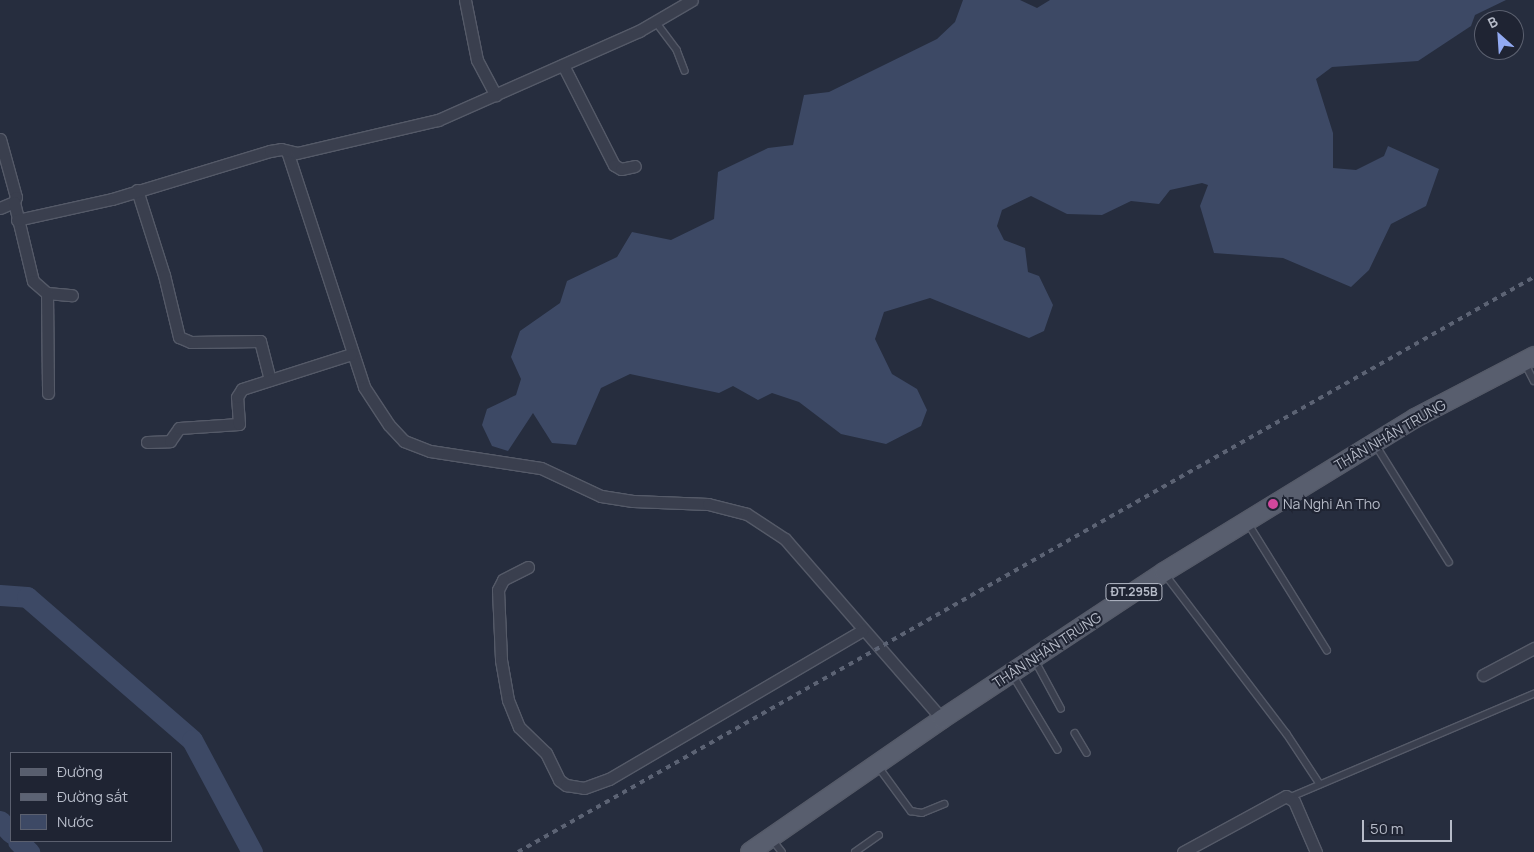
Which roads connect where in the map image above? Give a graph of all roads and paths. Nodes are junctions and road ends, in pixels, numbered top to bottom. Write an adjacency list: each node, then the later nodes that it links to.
1 (465, 0): 6 (street)
2 (692, 0): 3 (street)
3 (656, 22): 4 (street); 5 (lane)
4 (563, 65): 6 (street); 9 (street)
5 (685, 71)
6 (496, 95): 8 (street)
7 (0, 139): 11 (street)
8 (287, 151): 10 (street); 16 (street)
9 (635, 166)
10 (137, 190): 13 (street); 18 (street)
11 (14, 202): 12 (street); 13 (street)
12 (0, 208)
13 (17, 220): 14 (street)
14 (46, 293): 15 (street); 20 (street)
15 (72, 295)
16 (352, 354): 18 (street); 27 (street)
17 (1529, 358): 19 (lane); 22 (main road, THÂN NHÂN TRUNG / ĐT.295B)
18 (270, 380): 21 (street)
19 (1534, 381)
20 (48, 393)
21 (147, 442)
22 (1374, 442): 23 (main road, THÂN NHÂN TRUNG / ĐT.295B); 24 (lane)
23 (1247, 521): 26 (main road, THÂN NHÂN TRUNG / ĐT.295B); 29 (lane)
24 (1449, 562)
25 (528, 567): 27 (street)
26 (1164, 572): 30 (main road, THÂN NHÂN TRUNG / ĐT.295B); 40 (lane)
27 (863, 630): 35 (street)
28 (1534, 648): 32 (street)
29 (1327, 650)
30 (1034, 658): 31 (main road, THÂN NHÂN TRUNG / ĐT.295B); 34 (lane)
31 (1012, 673): 35 (main road, THÂN NHÂN TRUNG / ĐT.295B); 37 (lane)
32 (1483, 675)
33 (1534, 694): 40 (lane)
34 (1061, 708)
35 (942, 719): 39 (main road, THÂN NHÂN TRUNG / ĐT.295B)
36 (1075, 733): 38 (lane)
37 (1058, 750)
38 (1087, 753)
39 (877, 764): 42 (lane); 44 (main road, THÂN NHÂN TRUNG / ĐT.295B)
40 (1320, 784): 41 (lane)
41 (1291, 797): 48 (street); 49 (street)
42 (944, 804)
43 (879, 835): 47 (lane)
44 (771, 837): 45 (main road, THÂN NHÂN TRUNG / ĐT.295B); 46 (lane)
45 (750, 852)
46 (782, 852)
47 (855, 852)
48 (1183, 852)
49 (1316, 852)

